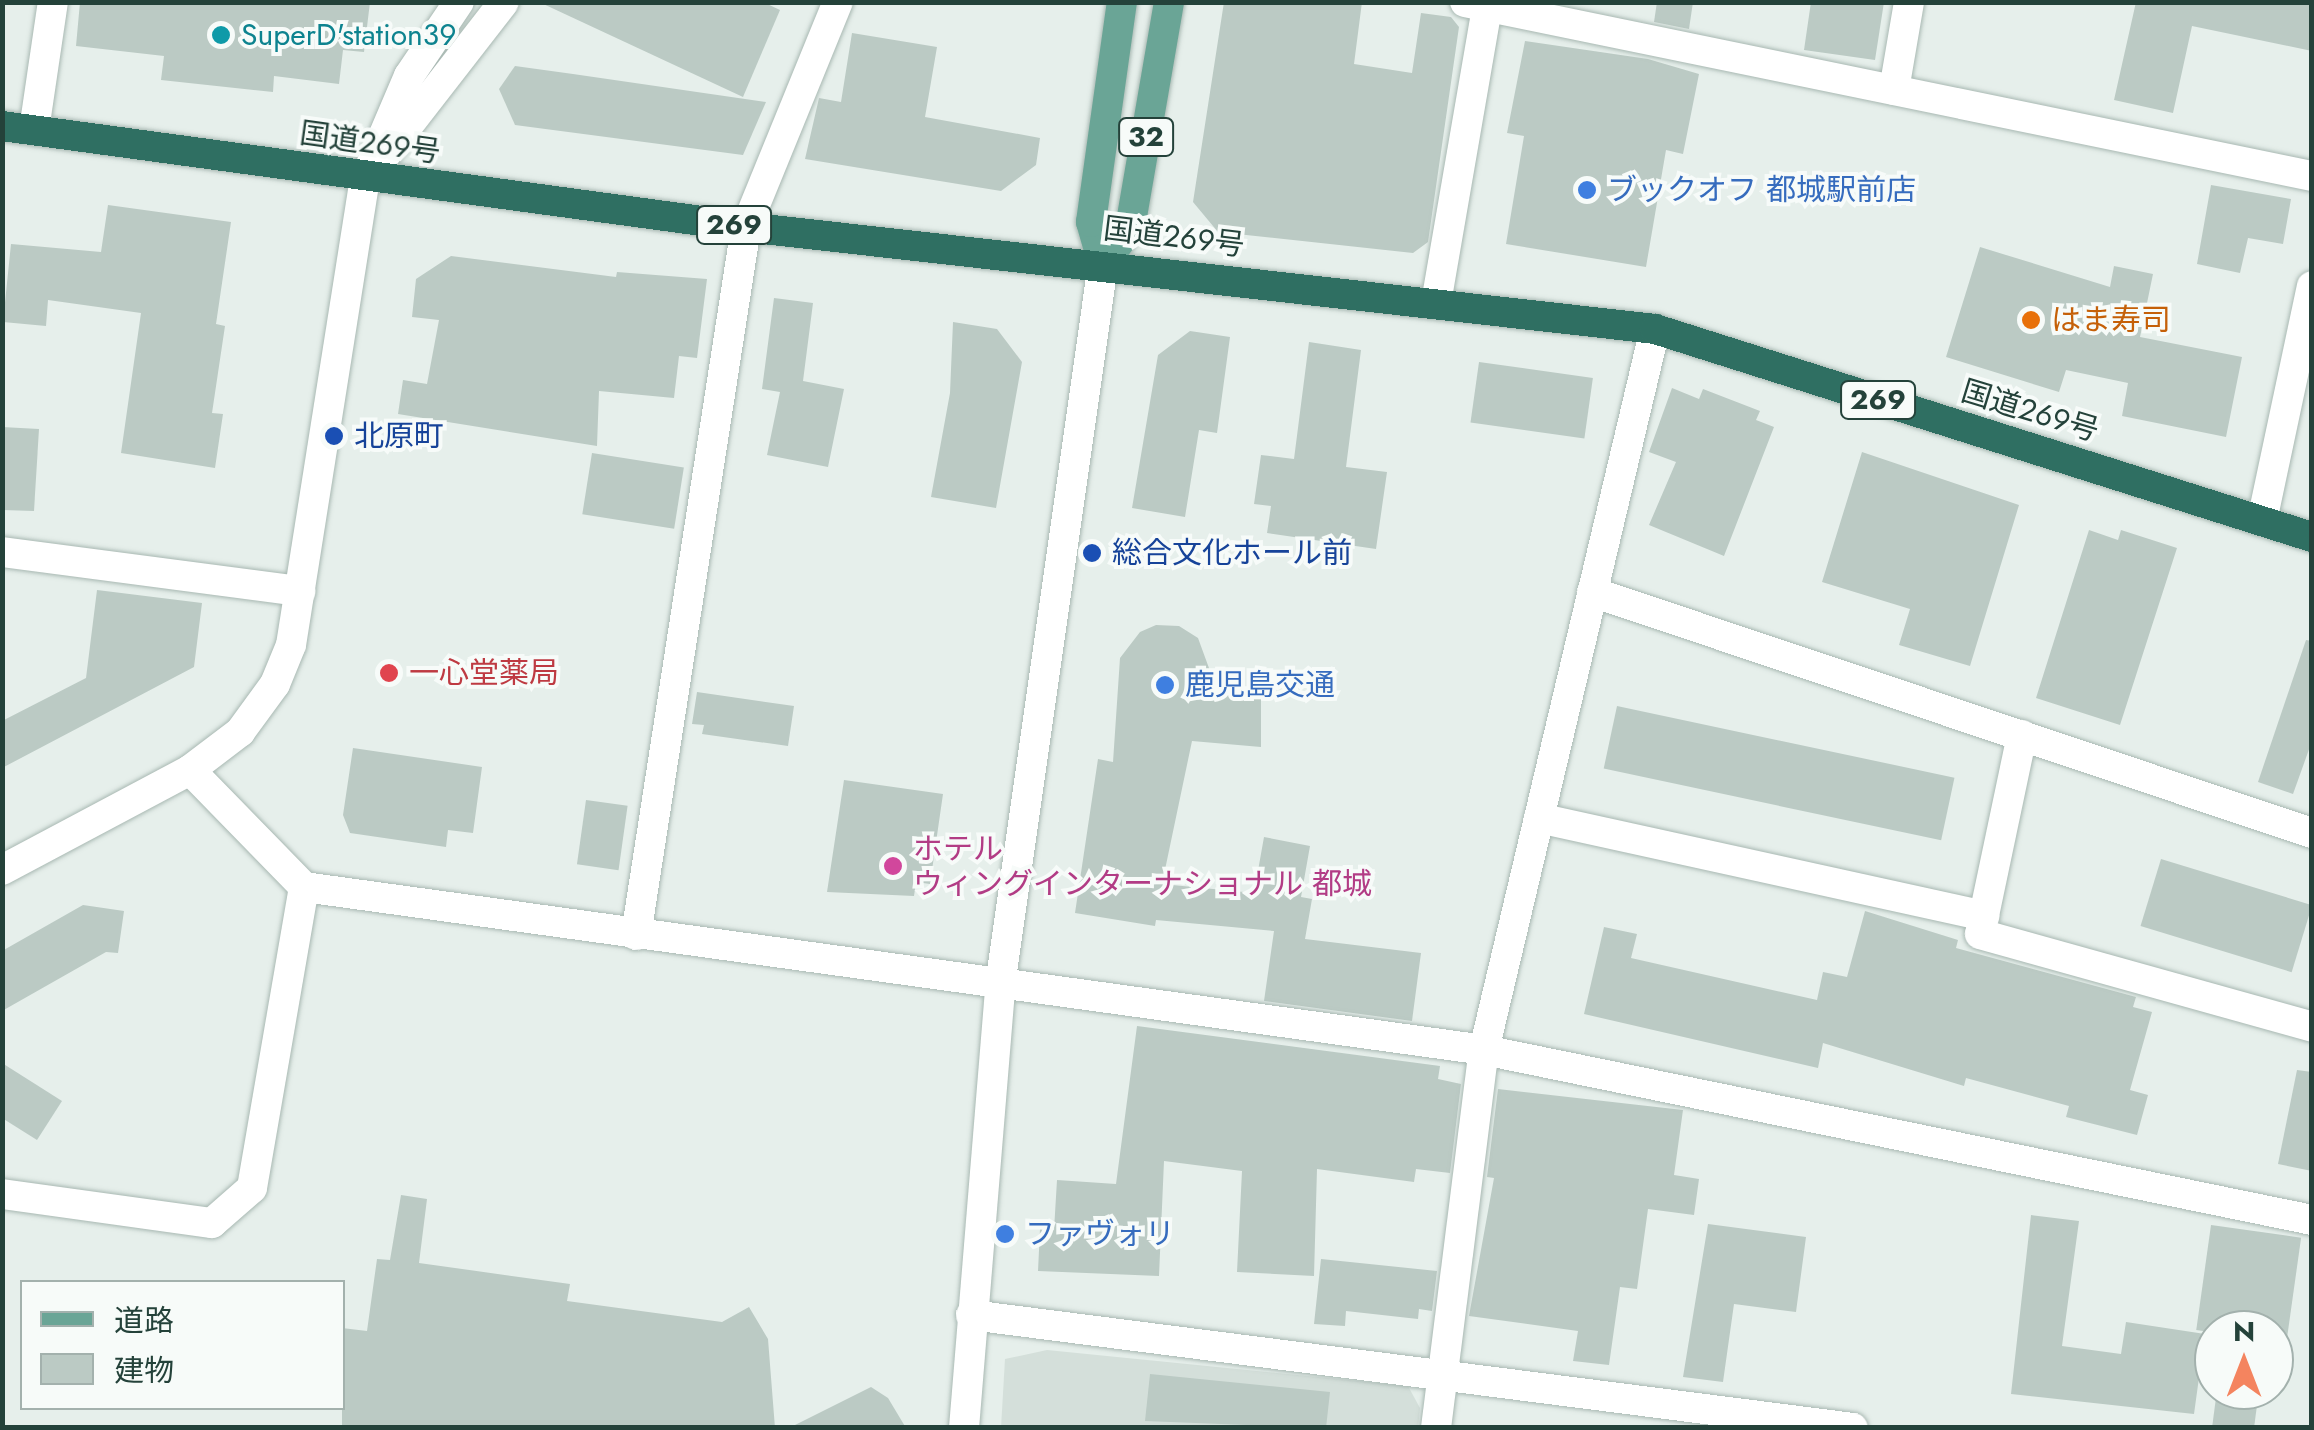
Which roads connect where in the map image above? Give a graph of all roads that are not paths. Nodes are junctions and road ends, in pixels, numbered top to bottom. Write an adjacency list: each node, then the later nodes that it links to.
1 (53, 2): 11 (street)
2 (459, 2): 13 (street)
3 (504, 2): 13 (street)
4 (838, 2): 14 (street)
5 (1122, 2): 15 (main road, 32)
6 (1169, 2): 15 (main road, 32)
7 (1909, 2): 9 (street)
8 (1480, 4): 9 (street); 17 (street)
9 (1894, 90): 12 (street)
10 (2, 126): 11 (highway, 国道269号 / 269)
11 (34, 130): 13 (highway, 国道269号 / 269)
12 (2312, 176)
13 (366, 179): 14 (highway, 国道269号 / 269); 22 (street)
14 (746, 227): 15 (highway, 国道269号 / 269); 31 (street)
15 (1103, 264): 17 (highway, 国道269号 / 269); 32 (street)
16 (2312, 286): 19 (street)
17 (1436, 304): 18 (highway, 国道269号 / 269)
18 (1655, 330): 19 (highway, 国道269号 / 269); 23 (street)
19 (2262, 521): 20 (highway, 国道269号 / 269)
20 (2312, 537)
21 (2, 552): 22 (street)
22 (300, 592): 25 (street)
23 (1592, 592): 24 (street); 26 (street)
24 (2022, 735): 27 (street); 30 (street)
25 (190, 770): 28 (street); 29 (street)
26 (1539, 818): 30 (street); 34 (street)
27 (2312, 832)
28 (2, 870)
29 (304, 887): 31 (street); 35 (street)
30 (1984, 916): 33 (street)
31 (636, 934): 32 (street)
32 (1000, 986): 34 (street); 37 (street)
33 (2312, 1027)
34 (1484, 1050): 36 (street); 38 (street)
35 (2, 1194)
36 (2312, 1220)
37 (971, 1315): 38 (street); 39 (street)
38 (1442, 1375): 40 (street); 41 (street)
39 (964, 1428)
40 (1436, 1428)
41 (1852, 1428)

